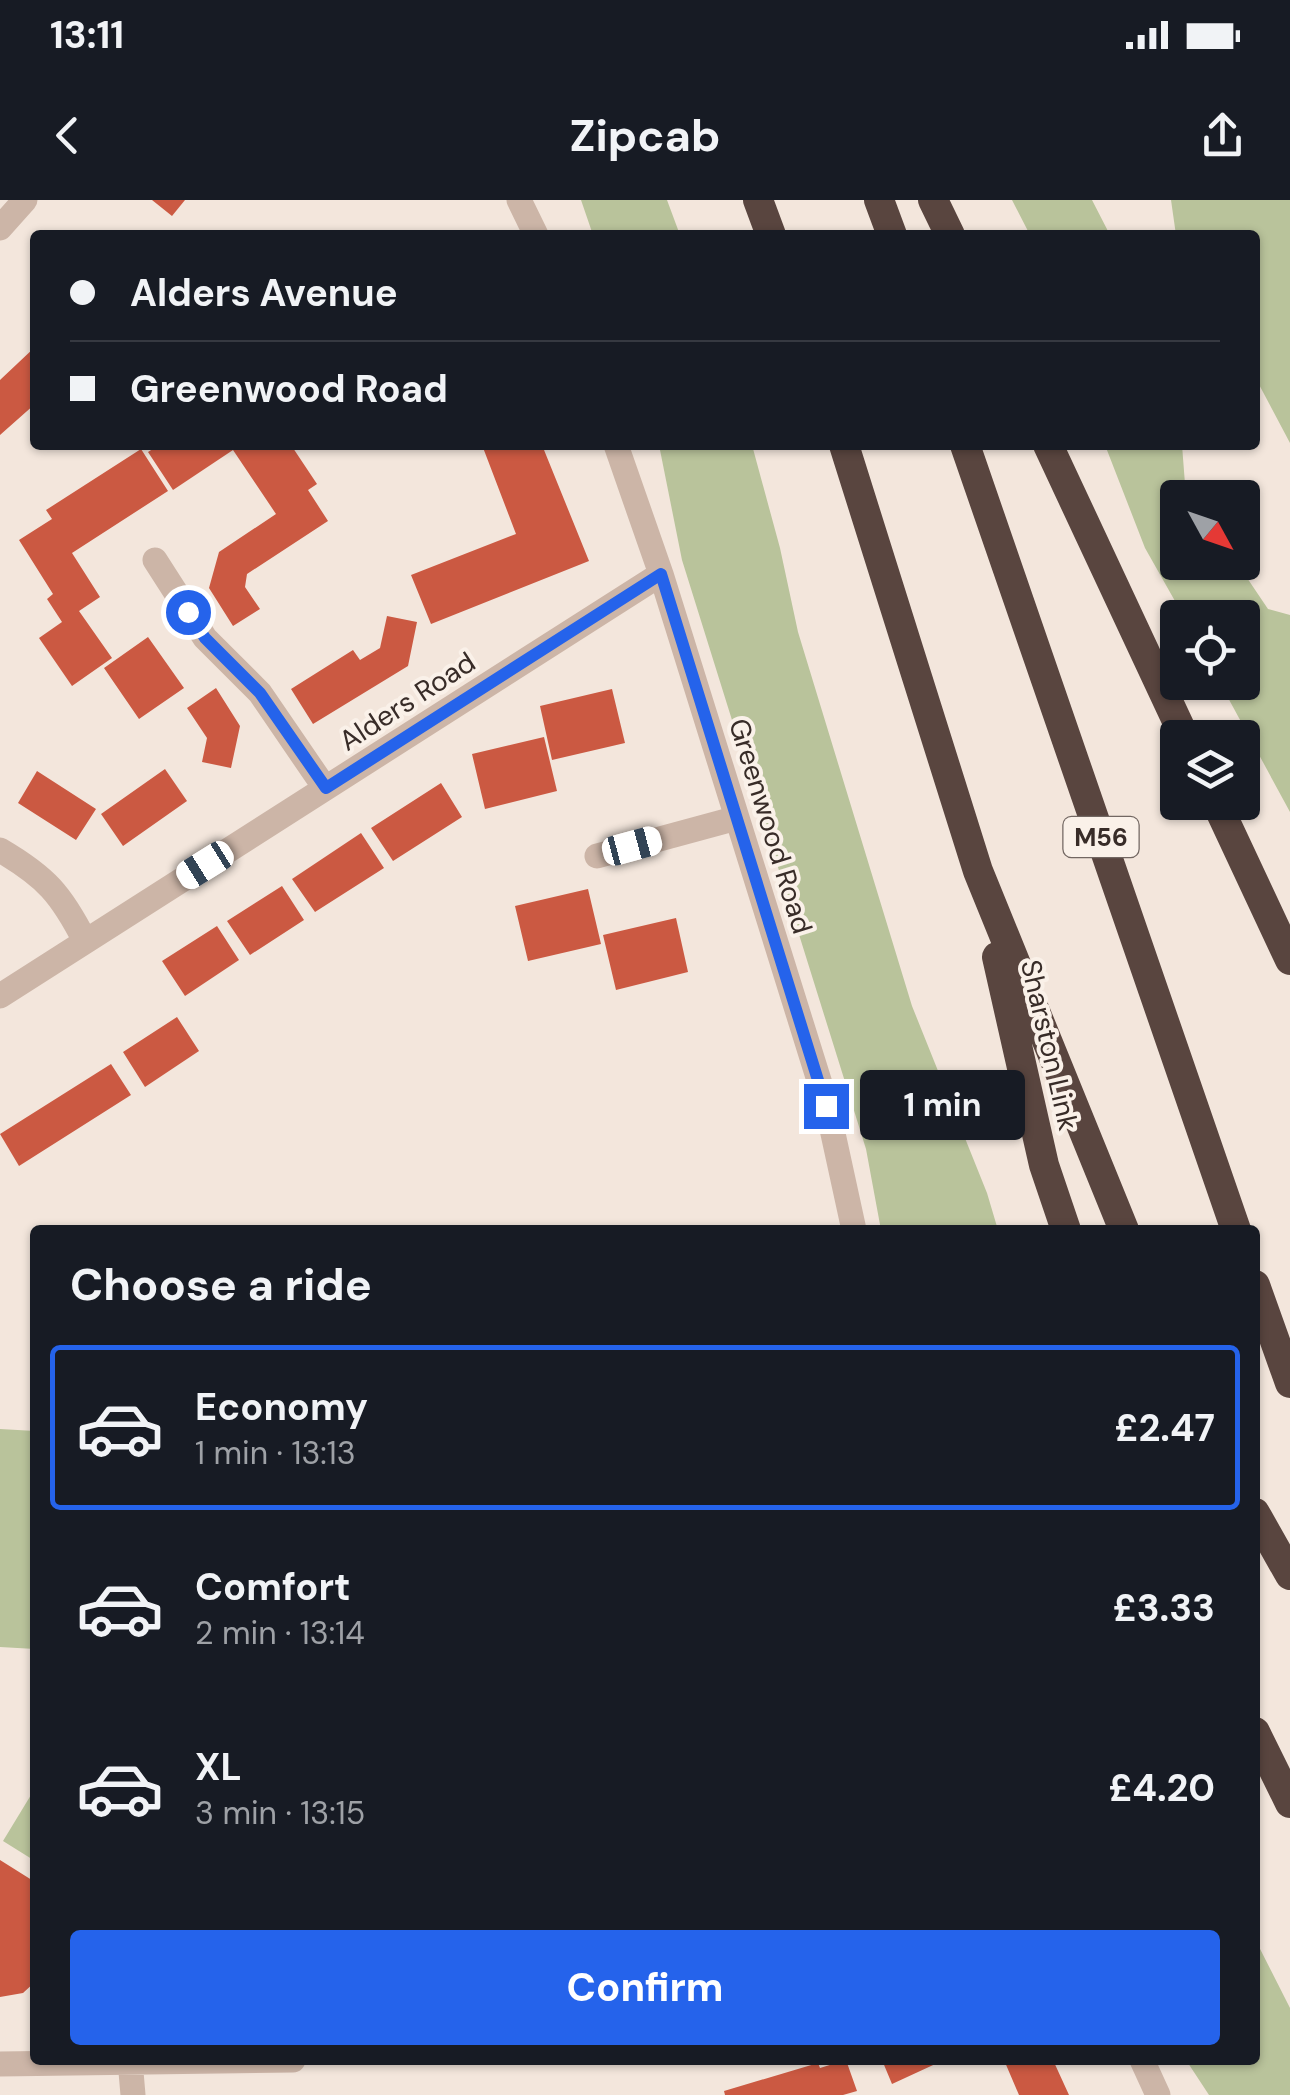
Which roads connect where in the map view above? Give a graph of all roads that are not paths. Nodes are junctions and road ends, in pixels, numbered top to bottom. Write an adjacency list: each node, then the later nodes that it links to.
1 (26, 200): 6 (street)
2 (520, 200): 7 (street)
3 (758, 200): 8 (highway)
4 (879, 200): 9 (highway)
5 (933, 200): 10 (highway)
6 (0, 228)
7 (534, 230)
8 (769, 230)
9 (890, 230)
10 (948, 230)
11 (618, 450): 16 (street, Greenwood Road)
12 (846, 450): 23 (highway)
13 (967, 450): 30 (highway, M56)
14 (1050, 450): 17 (highway)
15 (155, 560): 18 (street)
16 (661, 574): 18 (street, Alders Road); 19 (street, Greenwood Road)
17 (1177, 720)
18 (326, 788): 24 (street, Alders Road)
19 (737, 818): 22 (street); 27 (street, Greenwood Road)
20 (1224, 820): 25 (highway)
21 (0, 850): 24 (street)
22 (596, 856)
23 (978, 872): 28 (highway, Sharston Link); 29 (highway)
24 (84, 942): 26 (street, Alders Road)
25 (1290, 960)
26 (0, 996)
27 (853, 1225)
28 (1064, 1225)
29 (1122, 1225)
30 (1234, 1225)
31 (1260, 1299): 32 (highway)
32 (1290, 1383)
33 (1260, 1522): 34 (highway)
34 (1290, 1576)
35 (1260, 1742): 36 (highway)
36 (1290, 1803)
37 (0, 2064): 38 (street)
38 (30, 2064)
39 (130, 2065): 41 (street)
40 (1144, 2065): 42 (street)
41 (133, 2095)
42 (1158, 2095)

